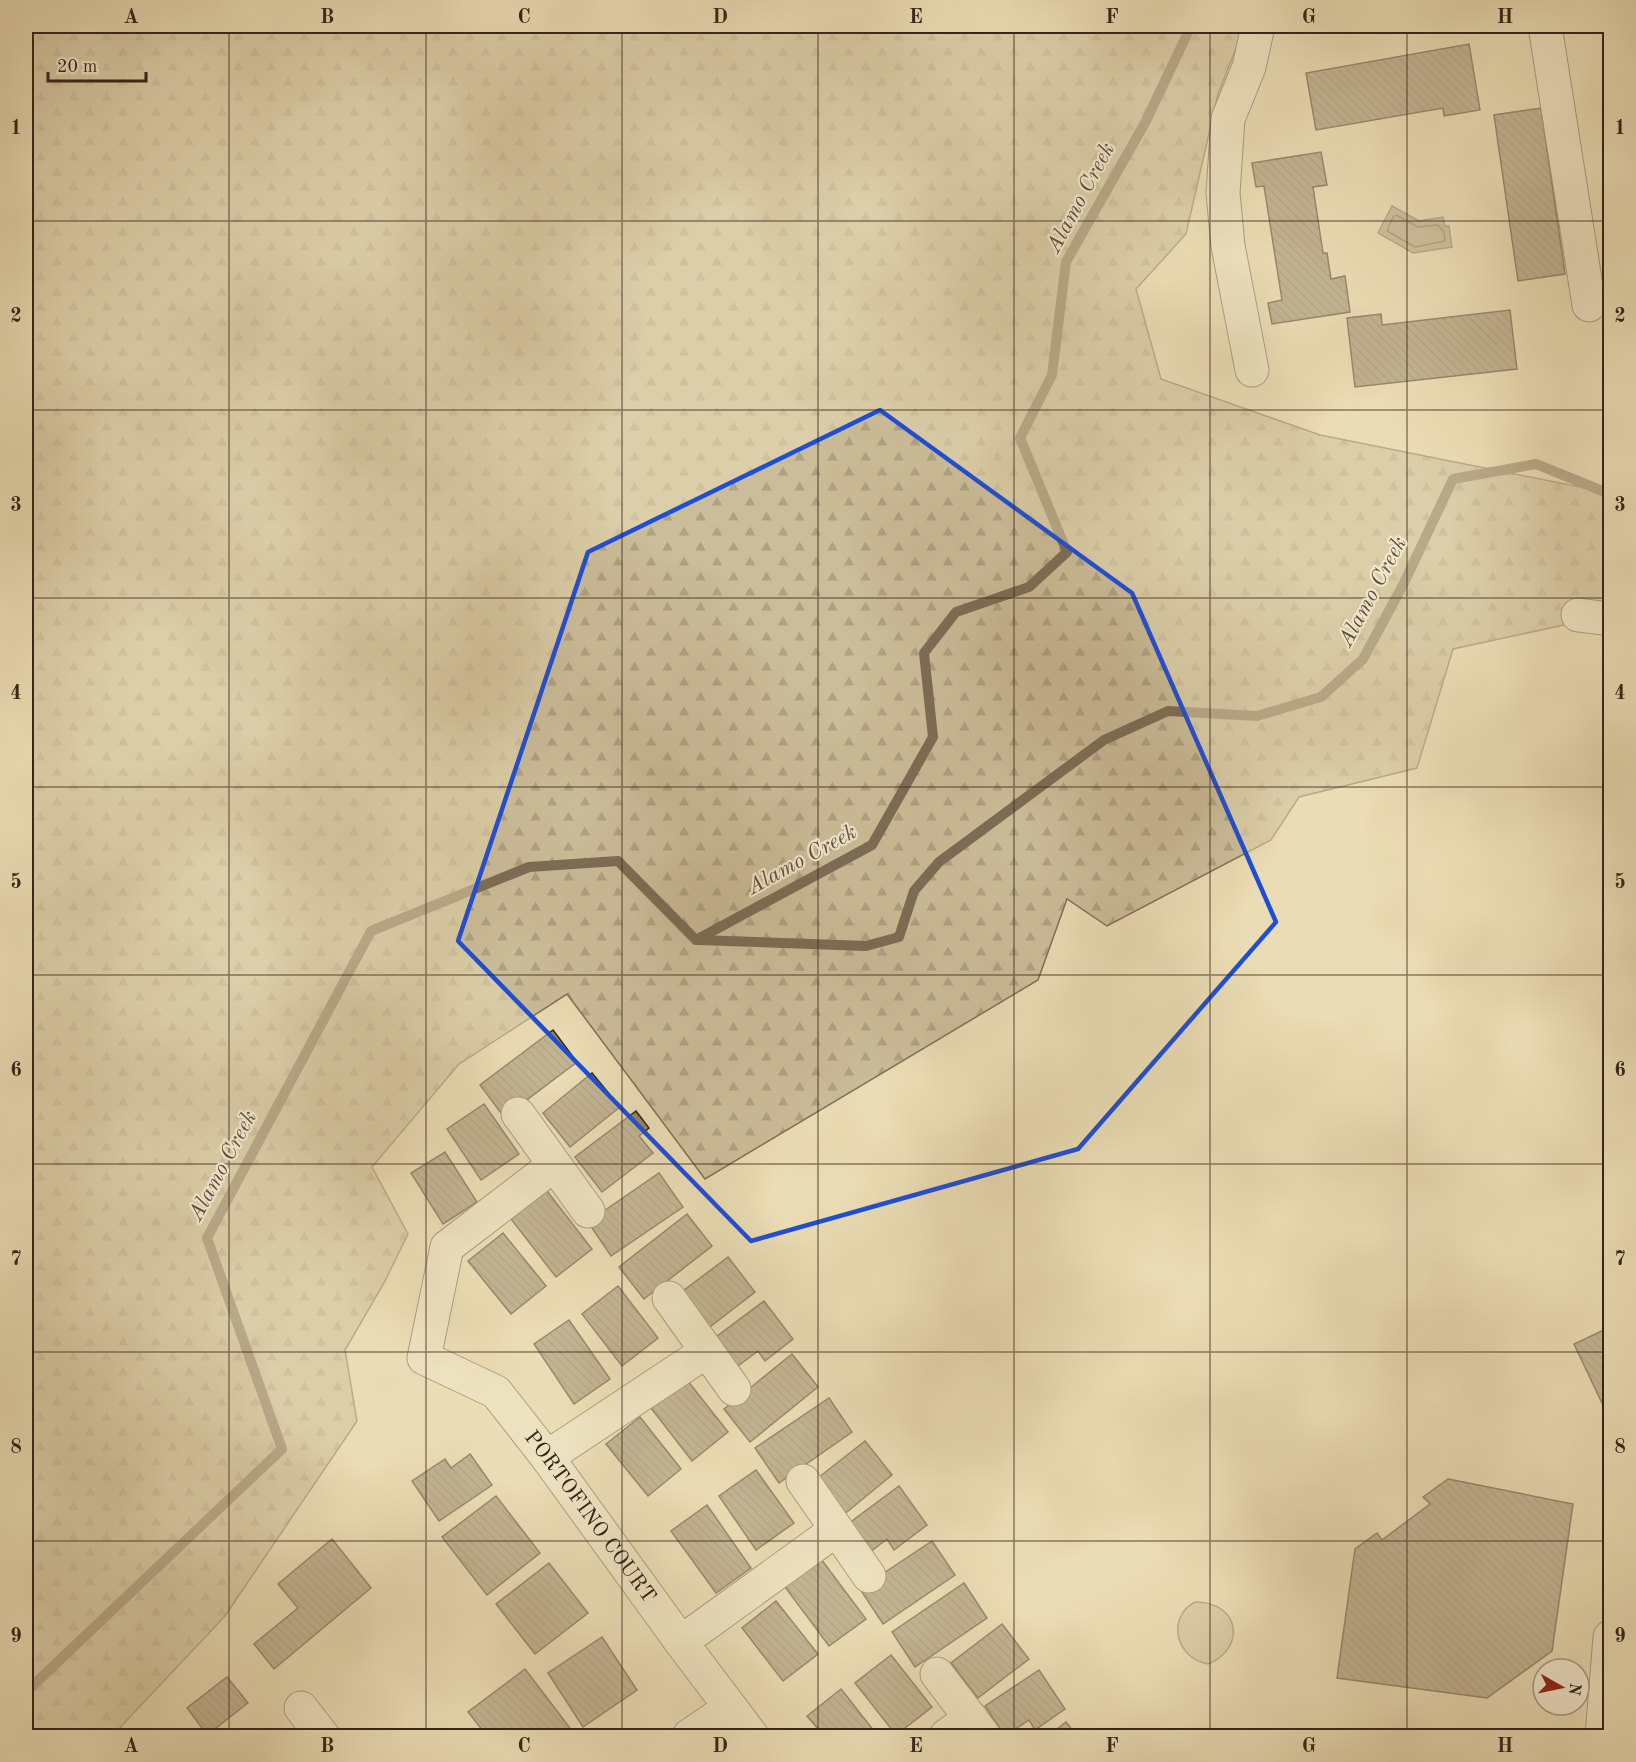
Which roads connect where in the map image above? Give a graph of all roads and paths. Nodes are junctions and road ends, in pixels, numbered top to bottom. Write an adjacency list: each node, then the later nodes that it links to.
1 (1258, 26): 4 (street)
2 (1545, 26): 3 (street)
3 (1589, 305)
4 (1252, 370)
5 (1578, 615): 6 (street)
6 (1611, 619)
7 (518, 1114): 8 (street)
8 (554, 1165): 9 (street); 13 (street, PORTOFINO COURT)
9 (588, 1211)
10 (669, 1298): 11 (street)
11 (707, 1351): 12 (street); 13 (street)
12 (734, 1389)
13 (547, 1457): 18 (street, PORTOFINO COURT)
14 (803, 1481): 15 (street)
15 (836, 1530): 16 (street); 18 (street)
16 (868, 1576)
17 (1611, 1637): 26 (street)
18 (681, 1642): 21 (street, PORTOFINO COURT)
19 (937, 1674): 22 (street)
20 (301, 1708): 23 (street)
21 (730, 1708): 24 (street); 25 (street, PORTOFINO COURT)
22 (967, 1730)
23 (323, 1737)
24 (689, 1737)
25 (752, 1737)
26 (1602, 1737)

